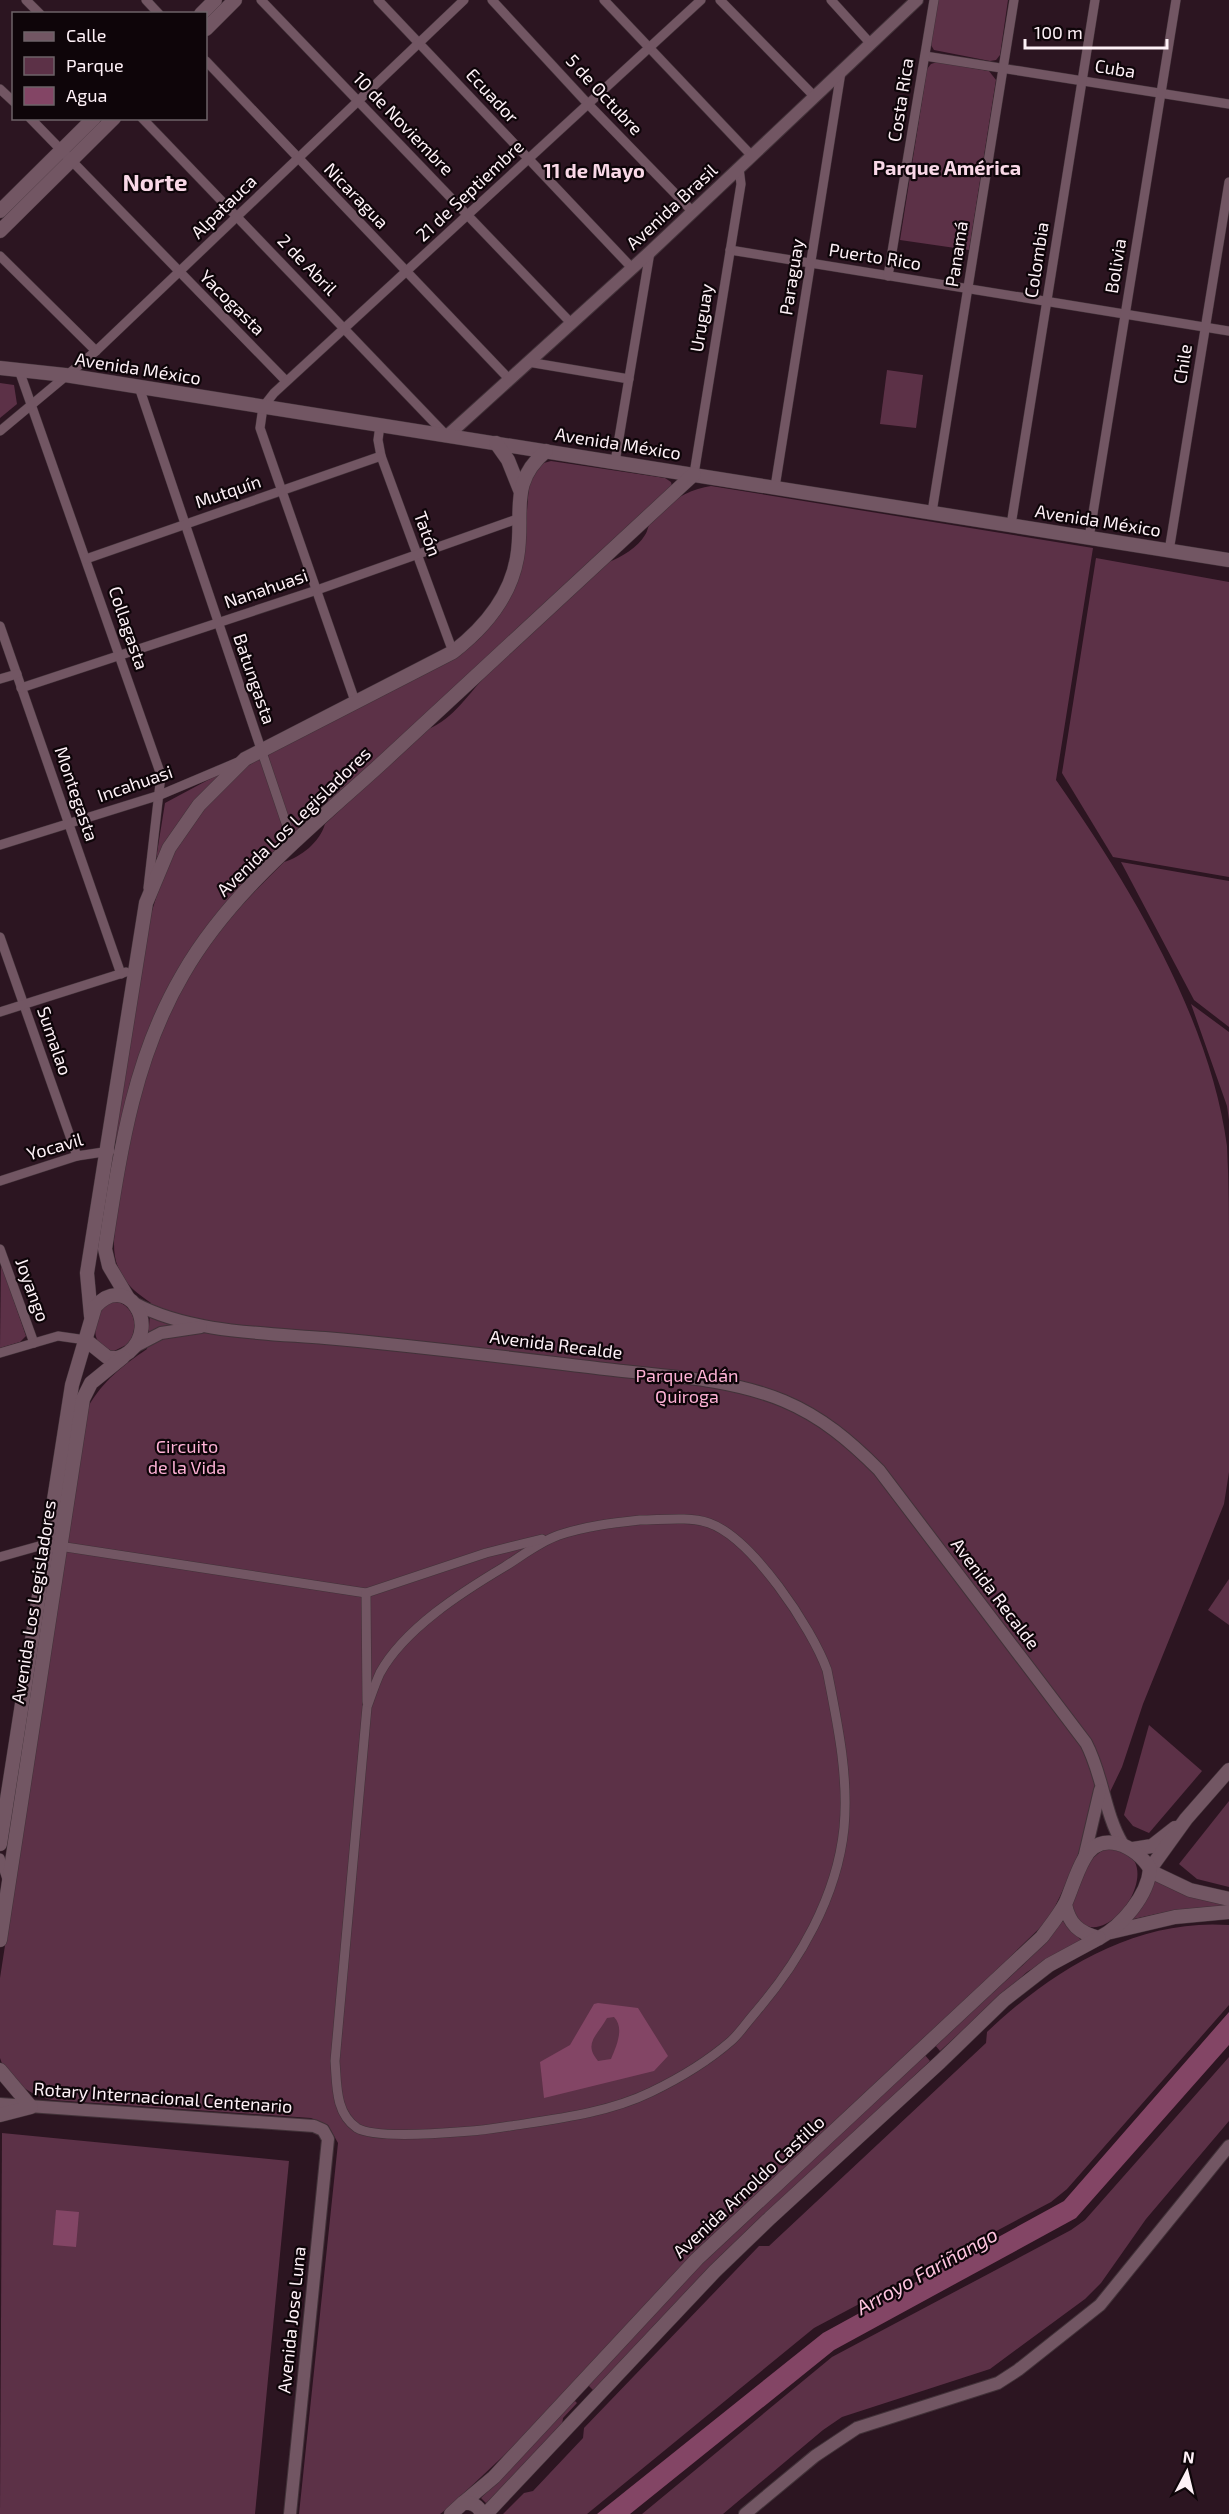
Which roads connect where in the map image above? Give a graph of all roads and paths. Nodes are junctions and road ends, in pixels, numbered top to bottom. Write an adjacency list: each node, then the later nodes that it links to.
1 (26, 0): 18 (street)
2 (146, 0): 19 (street)
3 (215, 0): 20 (main road)
4 (235, 0): 21 (main road)
5 (261, 0): 34 (street, 10 de Noviembre)
6 (378, 0): 22 (street, Ecuador)
7 (464, 0): 22 (street, Alpatauca)
8 (492, 0): 35 (street, 5 de Octubre)
9 (604, 0): 24 (street)
10 (701, 0): 24 (street, 21 de Septiembre)
11 (720, 0): 32 (street)
12 (831, 0): 23 (street)
13 (917, 0): 23 (street, Avenida Brasil)
14 (934, 0): 25 (street, Costa Rica)
15 (1014, 0): 27 (street, Panamá)
16 (1095, 0): 29 (street, Colombia)
17 (1176, 0): 31 (street, Bolivia)
18 (37, 12)
19 (157, 12)
20 (203, 12)
21 (207, 28)
22 (419, 43): 34 (street, Alpatauca); 43 (street, Ecuador)
23 (870, 43): 28 (street, Avenida Brasil)
24 (650, 48): 35 (street, 21 de Septiembre); 42 (street)
25 (925, 56): 27 (street, Cuba); 59 (street, Costa Rica)
26 (207, 62): 44 (street, Nicaragua)
27 (1003, 68): 29 (street, Cuba); 60 (street, Panamá)
28 (841, 72): 32 (street, Avenida Brasil); 55 (street, Paraguay)
29 (1083, 81): 31 (street, Cuba); 61 (street, Colombia)
30 (0, 89): 33 (street)
31 (1161, 93): 36 (street, Cuba); 62 (street, Bolivia)
32 (814, 96): 42 (street, Avenida Brasil)
33 (12, 100)
34 (357, 101): 44 (street, Alpatauca); 49 (street, 10 de Noviembre)
35 (588, 104): 43 (street, 21 de Septiembre); 48 (street, 5 de Octubre)
36 (1229, 104)
37 (32, 120): 41 (street, Yacogasta)
38 (93, 120): 41 (main road)
39 (111, 120): 41 (main road)
40 (144, 120): 50 (street, 2 de Abril)
41 (67, 155): 47 (main road); 51 (main road); 57 (street, Yacogasta)
42 (752, 156): 45 (street, Avenida Brasil)
43 (528, 158): 49 (street, 21 de Septiembre); 56 (street, Ecuador)
44 (298, 159): 50 (street, Alpatauca); 58 (street, Nicaragua)
45 (739, 168): 48 (street, Avenida Brasil); 52 (street, Uruguay)
46 (1229, 182): 65 (street, Chile)
47 (0, 211)
48 (693, 212): 53 (street, Avenida Brasil)
49 (469, 215): 58 (street, 21 de Septiembre); 63 (street, 10 de Noviembre)
50 (237, 218): 57 (street, Alpatauca); 64 (street, 2 de Abril)
51 (0, 231)
52 (730, 250): 55 (street, Puerto Rico); 85 (street, Uruguay)
53 (650, 252): 56 (street, Avenida Brasil); 73 (street)
54 (0, 256): 67 (street)
55 (810, 263): 59 (street, Puerto Rico); 86 (street, Paraguay)
56 (632, 268): 63 (street, Avenida Brasil)
57 (179, 272): 67 (street, Alpatauca); 74 (street, Yacogasta)
58 (406, 272): 64 (street, 21 de Septiembre); 72 (street, Nicaragua)
59 (888, 276): 60 (street, Puerto Rico)
60 (968, 289): 61 (street, Puerto Rico); 89 (street, Panamá)
61 (1047, 302): 62 (street, Puerto Rico); 92 (street, Colombia)
62 (1125, 314): 65 (street, Puerto Rico); 93 (street, Bolivia)
63 (571, 323): 68 (street, Avenida Brasil)
64 (344, 327): 74 (street, 21 de Septiembre); 80 (street, 2 de Abril)
65 (1205, 327): 66 (street, Puerto Rico); 94 (street, Chile)
66 (1229, 331)
67 (96, 351): 71 (street, Alpatauca)
68 (528, 362): 72 (street, Avenida Brasil); 73 (street)
69 (0, 368): 70 (main road, Avenida México)
70 (19, 370): 71 (main road, Avenida México); 76 (street, Collagasta)
71 (65, 375): 75 (main road, Avenida México); 76 (street, Alpatauca)
72 (509, 379): 80 (street, Avenida Brasil)
73 (629, 380): 84 (street)
74 (286, 381): 77 (street, 21 de Septiembre)
75 (139, 387): 77 (main road, Avenida México); 91 (street, Batungasta)
76 (32, 402): 79 (street, Alpatauca); 96 (street, Collagasta)
77 (263, 406): 78 (main road, Avenida México); 87 (street)
78 (380, 425): 80 (main road, Avenida México); 83 (street, Tatón)
79 (0, 430)
80 (447, 435): 81 (main road, Avenida México)
81 (496, 443): 82 (main road, Avenida México); 88 (main road)
82 (546, 451): 84 (main road, Avenida México); 88 (main road)
83 (381, 456): 87 (street, Mutquín); 95 (street, Tatón)
84 (615, 462): 85 (main road, Avenida México)
85 (694, 474): 86 (main road, Avenida México); 111 (main road, Avenida Los Legisladores)
86 (775, 487): 89 (main road, Avenida México)
87 (282, 490): 91 (street, Mutquín); 98 (street)
88 (520, 490): 90 (main road)
89 (932, 512): 92 (main road, Avenida México)
90 (520, 518): 95 (street, Nanahuasi); 101 (main road)
91 (184, 525): 96 (street, Mutquín); 99 (street, Batungasta)
92 (1011, 525): 93 (main road, Avenida México)
93 (1089, 538): 94 (main road, Avenida México)
94 (1169, 551): 97 (main road, Avenida México)
95 (417, 554): 98 (street, Nanahuasi); 101 (street, Tatón)
96 (86, 559): 102 (street, Collagasta)
97 (1229, 560)
98 (317, 590): 99 (street, Nanahuasi); 106 (street)
99 (217, 623): 102 (street, Nanahuasi); 107 (street, Batungasta)
100 (0, 626): 103 (street, Montegasta)
101 (453, 652): 106 (main road)
102 (120, 655): 105 (street, Nanahuasi); 109 (street, Collagasta)
103 (17, 674): 104 (street); 105 (street, Montegasta)
104 (0, 679)
105 (21, 688): 110 (street, Montegasta)
106 (355, 701): 107 (main road)
107 (261, 749): 108 (main road); 111 (street, Batungasta)
108 (245, 759): 109 (street, Incahuasi); 113 (main road)
109 (160, 795): 110 (street, Incahuasi); 113 (street, Collagasta)
110 (69, 824): 112 (street, Incahuasi); 116 (street, Montegasta)
111 (293, 844): 120 (main road, Avenida Los Legisladores)
112 (0, 845)
113 (146, 903): 115 (main road)
114 (0, 937): 117 (street, Sumalao)
115 (135, 969): 116 (street); 119 (main road)
116 (121, 974): 117 (street)
117 (24, 1005): 118 (street); 121 (street, Sumalao)
118 (0, 1012)
119 (105, 1150): 120 (street, Yocavil); 121 (street, Yocavil); 125 (main road)
120 (120, 1152): 124 (main road, Avenida Los Legisladores)
121 (77, 1156): 122 (street, Yocavil)
122 (0, 1181)
123 (0, 1249): 128 (street, Joyango)
124 (131, 1300): 125 (main road); 126 (street, Avenida Recalde); 129 (main road)
125 (91, 1316): 127 (main road)
126 (211, 1326): 129 (street, Avenida Recalde); 139 (street, Avenida Recalde)
127 (87, 1341): 128 (street); 131 (main road); 133 (main road, Avenida Los Legisladores)
128 (33, 1343): 130 (street)
129 (136, 1346): 131 (main road)
130 (0, 1353)
131 (123, 1357): 134 (main road, Avenida Los Legisladores)
132 (559, 1535): 136 (street); 137 (street); 137 (street)
133 (46, 1544): 134 (street); 135 (street); 140 (main road, Avenida Los Legisladores)
134 (60, 1546): 136 (street); 147 (main road, Avenida Los Legisladores)
135 (1, 1556)
136 (366, 1593): 137 (street)
137 (367, 1707)
138 (1229, 1770): 141 (main road)
139 (1101, 1786): 143 (street, Avenida Recalde); 145 (street, Avenida Recalde)
140 (2, 1817): 142 (main road, Avenida Los Legisladores)
141 (1186, 1819): 143 (main road); 146 (main road)
142 (0, 1845)
143 (1128, 1846): 145 (main road); 146 (main road)
144 (0, 1858): 147 (street)
145 (1084, 1858): 149 (main road)
146 (1150, 1870): 148 (main road); 151 (main road)
147 (9, 1883): 152 (main road, Avenida Los Legisladores)
148 (1229, 1899)
149 (1065, 1904): 151 (main road); 159 (main road, Avenida Arnoldo Castillo)
150 (1229, 1912): 151 (main road)
151 (1104, 1935): 162 (main road, Avenida Arnoldo Castillo)
152 (0, 1940)
153 (0, 2070): 155 (main road)
154 (0, 2104): 155 (street, Rotary Internacional Centenario)
155 (31, 2107): 156 (main road); 157 (street, Rotary Internacional Centenario)
156 (0, 2115)
157 (323, 2130): 161 (street, Avenida Jose Luna)
158 (1229, 2146): 163 (street)
159 (464, 2503): 160 (main road, Avenida Arnoldo Castillo); 162 (main road)
160 (450, 2513)
161 (290, 2514)
162 (484, 2514)
163 (745, 2514)

